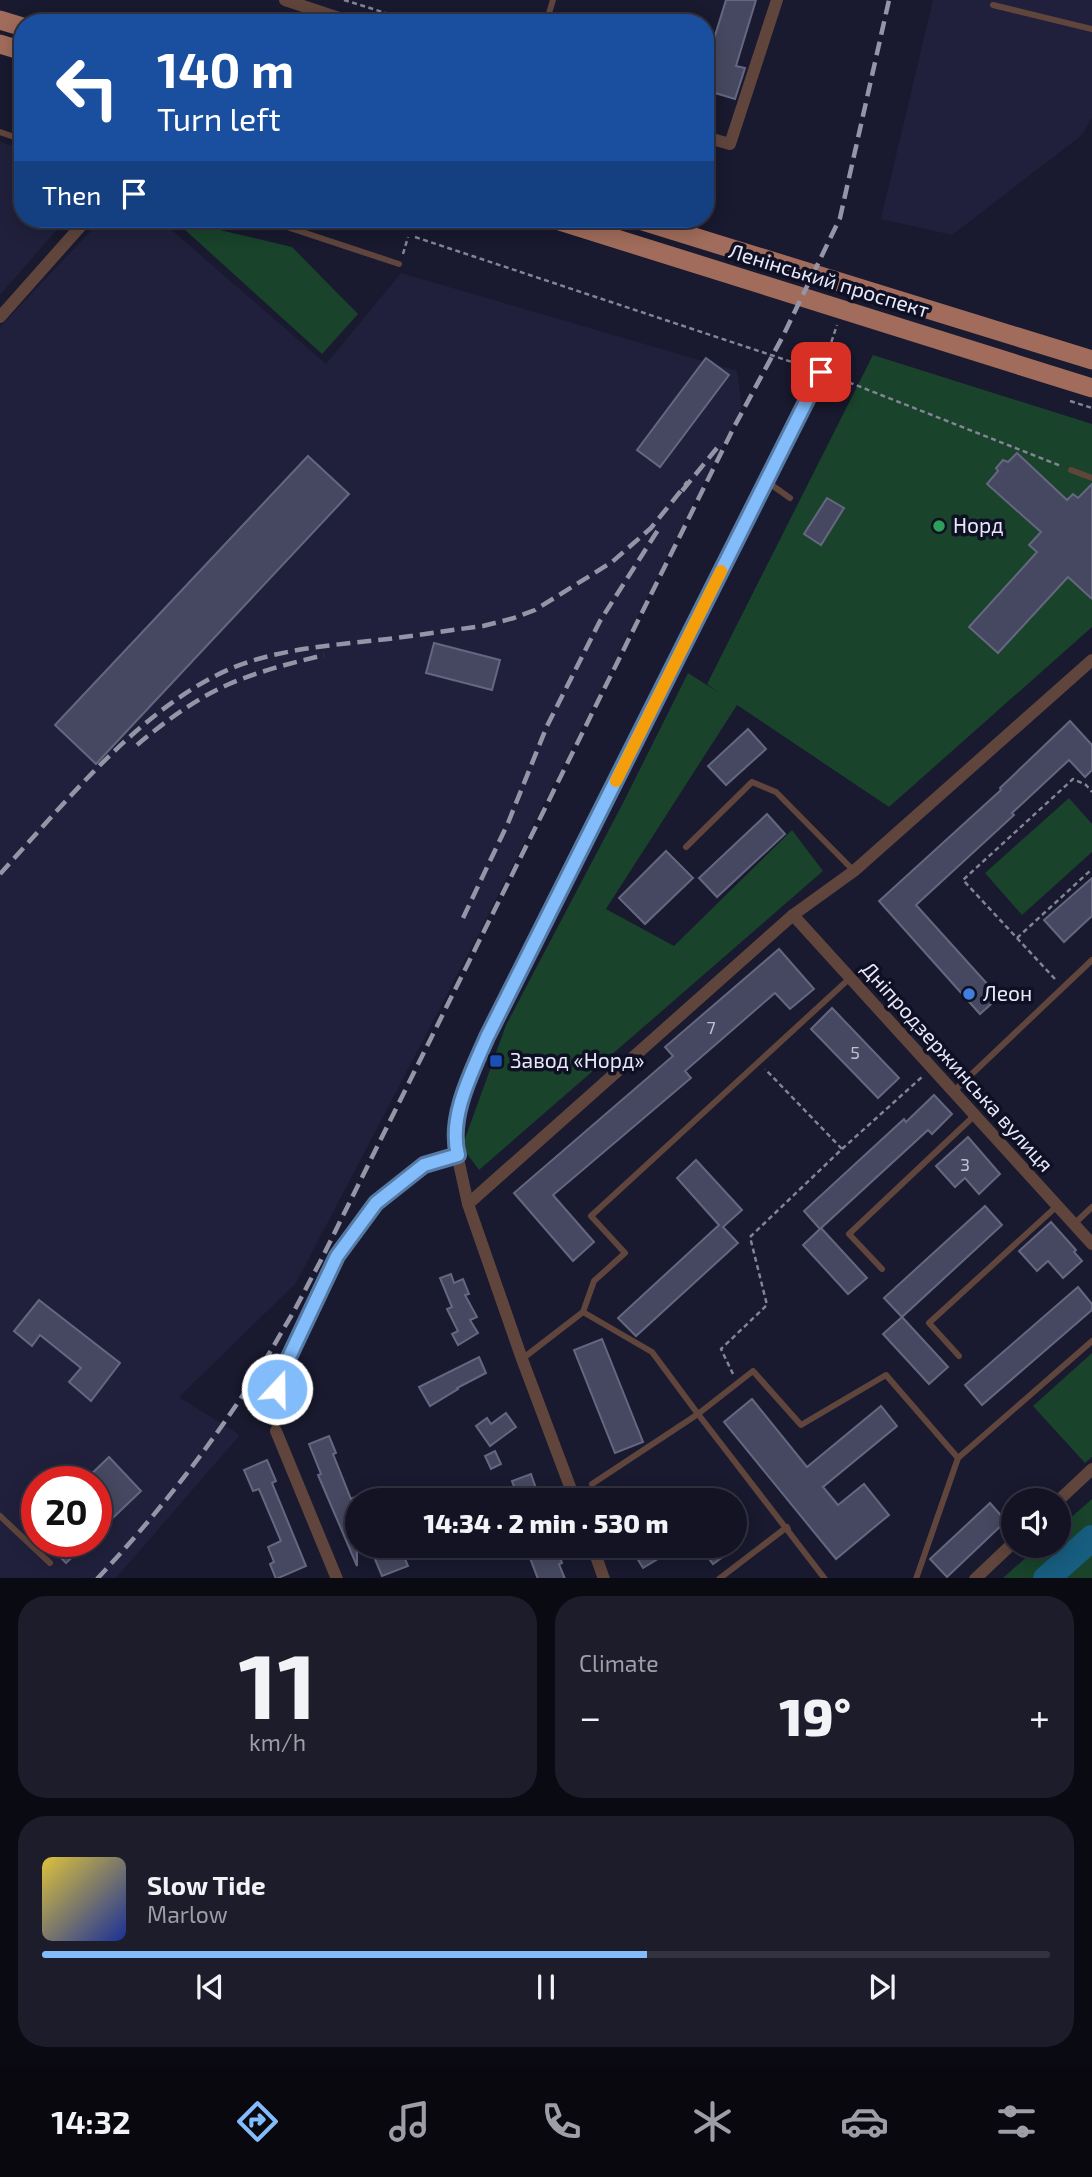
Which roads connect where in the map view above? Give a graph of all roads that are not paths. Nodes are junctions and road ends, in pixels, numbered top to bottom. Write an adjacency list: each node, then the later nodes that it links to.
1 (285, 0): 4 (street)
2 (777, 0): 6 (street)
3 (993, 5): 5 (lane)
4 (327, 14)
5 (1092, 29)
6 (714, 140)
7 (79, 228): 12 (street)
8 (290, 228): 11 (lane)
9 (582, 228): 15 (main road, Ленінський проспект)
10 (665, 228): 13 (main road, Ленінський проспект)
11 (399, 264)
12 (0, 317)
13 (1092, 360)
14 (821, 372): 18 (street)
15 (1092, 388)
16 (1071, 470): 17 (lane)
17 (1092, 478)
18 (766, 481): 19 (lane); 28 (street)
19 (790, 498)
20 (1089, 668): 22 (street)
21 (686, 846): 22 (lane)
22 (854, 872): 23 (street)
23 (793, 915): 25 (street, Дніпродзержинська вулиця); 29 (street)
24 (1092, 960): 26 (lane)
25 (850, 978): 26 (street, Дніпродзержинська вулиця); 35 (lane)
26 (953, 1091): 27 (street, Дніпродзержинська вулиця)
27 (975, 1115): 30 (street, Дніпродзержинська вулиця); 34 (lane)
28 (458, 1155): 29 (street); 40 (lane)
29 (468, 1204): 38 (street)
30 (1057, 1206): 32 (street, Дніпродзержинська вулиця); 37 (lane)
31 (1092, 1207): 32 (lane)
32 (1074, 1224): 33 (street, Дніпродзержинська вулиця)
33 (1092, 1244)
34 (882, 1269)
35 (583, 1312): 38 (lane); 39 (lane)
36 (1092, 1341): 41 (lane)
37 (959, 1356)
38 (522, 1359): 44 (street)
39 (698, 1414): 41 (lane); 43 (lane); 47 (lane)
40 (276, 1431): 51 (street)
41 (958, 1458): 55 (lane)
42 (1092, 1469): 45 (street)
43 (592, 1484)
44 (570, 1488)
45 (1071, 1489)
46 (0, 1516): 50 (lane)
47 (786, 1527): 53 (lane); 54 (lane)
48 (1001, 1554): 56 (street)
49 (597, 1558): 52 (street)
50 (50, 1563)
51 (337, 1578)
52 (604, 1578)
53 (719, 1578)
54 (825, 1578)
55 (916, 1578)
56 (975, 1578)

